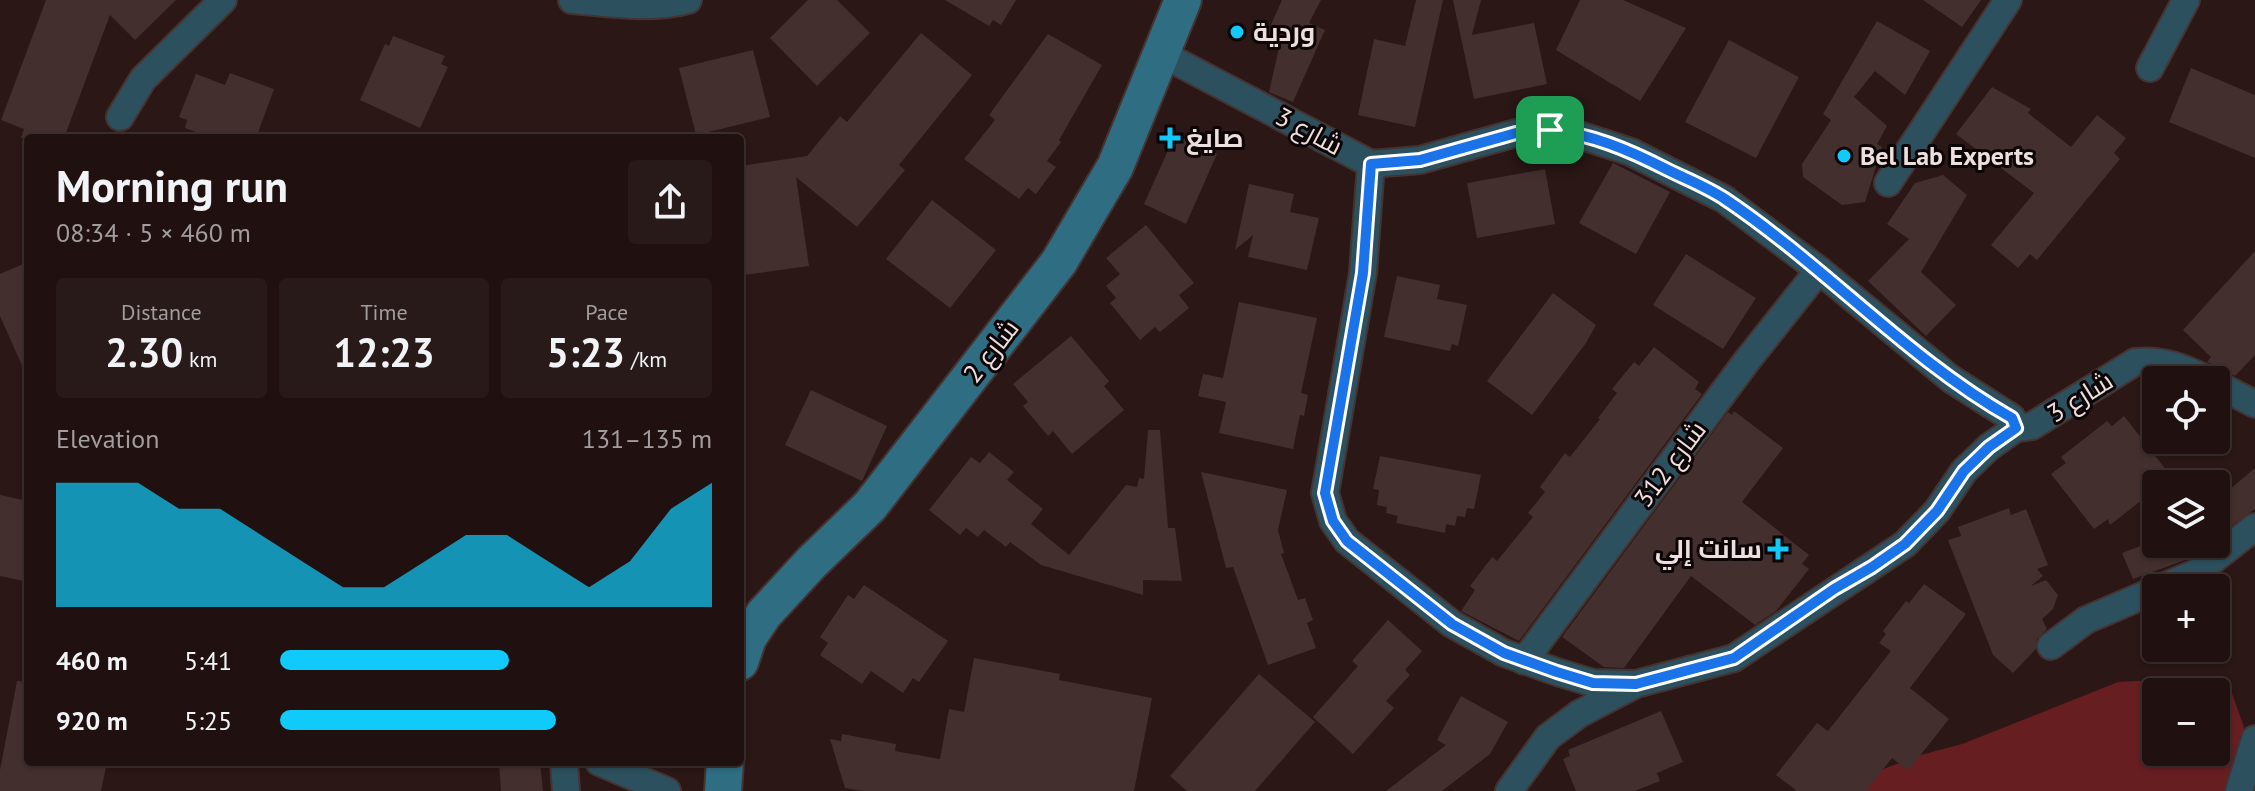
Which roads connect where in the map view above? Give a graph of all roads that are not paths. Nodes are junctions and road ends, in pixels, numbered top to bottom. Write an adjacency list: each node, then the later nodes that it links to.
1 (223, 0): 9 (street)
2 (572, 0): 3 (street)
3 (688, 0)
4 (1183, 0): 7 (street, شارع 2)
5 (2008, 0): 11 (street)
6 (2186, 0): 8 (street)
7 (1162, 54): 10 (street, شارع 3); 21 (street, شارع 2)
8 (2150, 68)
9 (120, 117)
10 (1371, 164): 12 (street, شارع 3); 22 (street)
11 (1888, 183)
12 (1819, 270): 16 (street, شارع 3); 22 (street, شارع 312)
13 (2174, 366): 16 (street, شارع 3)
14 (2230, 391): 15 (street)
15 (2255, 404)
16 (2016, 428): 23 (street)
17 (2255, 527): 18 (street)
18 (2194, 574)
19 (2142, 596): 20 (street)
20 (2051, 646)
21 (744, 650)
22 (1524, 661): 23 (street)
23 (1636, 684): 28 (street)
24 (2255, 739): 32 (street)
25 (564, 766): 29 (street)
26 (608, 766): 30 (street)
27 (725, 766): 31 (street)
28 (1519, 788)
29 (566, 791)
30 (667, 791)
31 (723, 791)
32 (2239, 791)

